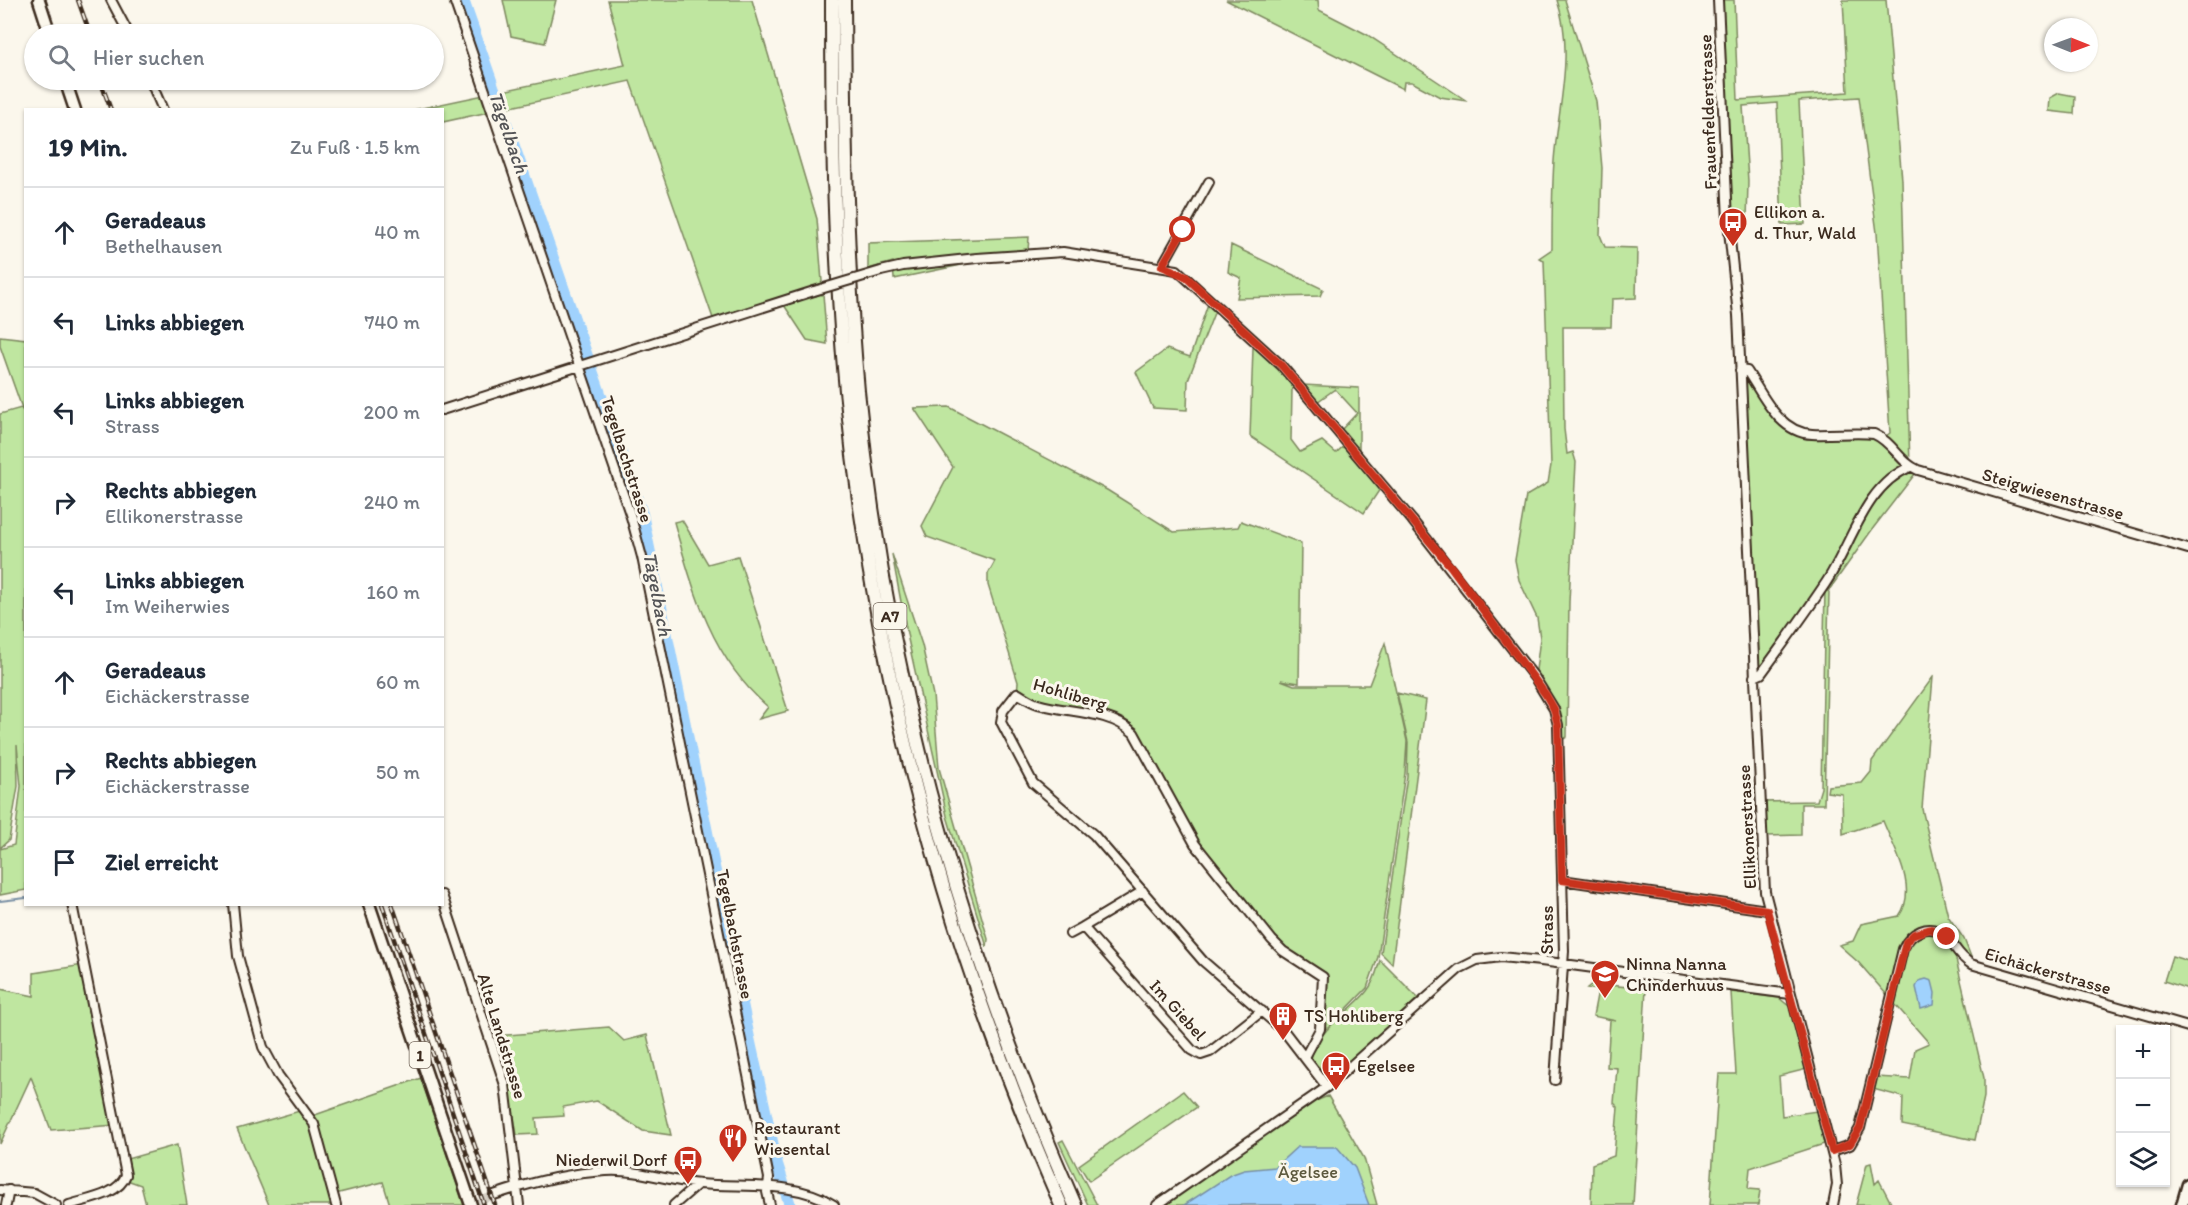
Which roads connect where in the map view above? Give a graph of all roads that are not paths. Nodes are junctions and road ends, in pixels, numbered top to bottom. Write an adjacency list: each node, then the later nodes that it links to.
1 (39, 0): 7 (main road)
2 (111, 0): 8 (street)
3 (454, 0): 15 (street, Tegelbachstrasse)
4 (832, 0): 54 (highway, A7)
5 (844, 0): 55 (highway, A7)
6 (1718, 0): 16 (street, Frauenfelderstrasse)
7 (47, 24)
8 (124, 24)
9 (68, 90): 11 (main road)
10 (154, 90): 12 (street)
11 (74, 108)
12 (162, 108)
13 (1209, 182): 14 (street)
14 (1162, 266): 15 (street, bridge); 22 (street)
15 (583, 367): 17 (street); 42 (street, Tegelbachstrasse)
16 (1740, 370): 18 (street, Frauenfelderstrasse); 19 (street)
17 (444, 409)
18 (1743, 439): 21 (street, Ellikonerstrasse)
19 (1910, 467): 20 (street, Steigwiesenstrasse); 21 (street)
20 (2188, 549)
21 (1754, 677): 28 (street, Ellikonerstrasse)
22 (1562, 880): 28 (street, Strass); 31 (street, Strass)
23 (1143, 891): 29 (street); 33 (street, Hohliberg); 35 (street, Hohliberg)
24 (444, 901): 41 (street, Alte Landstrasse)
25 (72, 906): 47 (street)
26 (233, 906): 48 (street)
27 (370, 906): 49 (main road, 1)
28 (1767, 910): 32 (street, Ellikonerstrasse)
29 (1083, 927): 30 (street); 33 (street, Im Giebel)
30 (1070, 934)
31 (1562, 964): 32 (street); 36 (street, Strass); 37 (street)
32 (1790, 994): 38 (street, Ellikonerstrasse)
33 (1262, 1011): 35 (street, Hohliberg)
34 (2188, 1027): 38 (street, Eichäckerstrasse)
35 (1305, 1057): 37 (street, Hohliberg)
36 (1555, 1080)
37 (1327, 1087): 56 (street)
38 (1832, 1151): 57 (street, Ellikonerstrasse)
39 (698, 1184): 41 (street); 42 (street); 51 (street)
40 (2188, 1184): 58 (main road)
41 (518, 1188): 44 (street); 50 (street, Alte Landstrasse)
42 (768, 1188): 52 (street, Tegelbachstrasse); 53 (street)
43 (4, 1190): 45 (street); 46 (street)
44 (494, 1195)
45 (6, 1205)
46 (56, 1205)
47 (69, 1205)
48 (336, 1205)
49 (471, 1205)
50 (519, 1205)
51 (674, 1205)
52 (770, 1205)
53 (834, 1205)
54 (1061, 1205)
55 (1075, 1205)
56 (1156, 1205)
57 (1833, 1205)
58 (2182, 1205)

